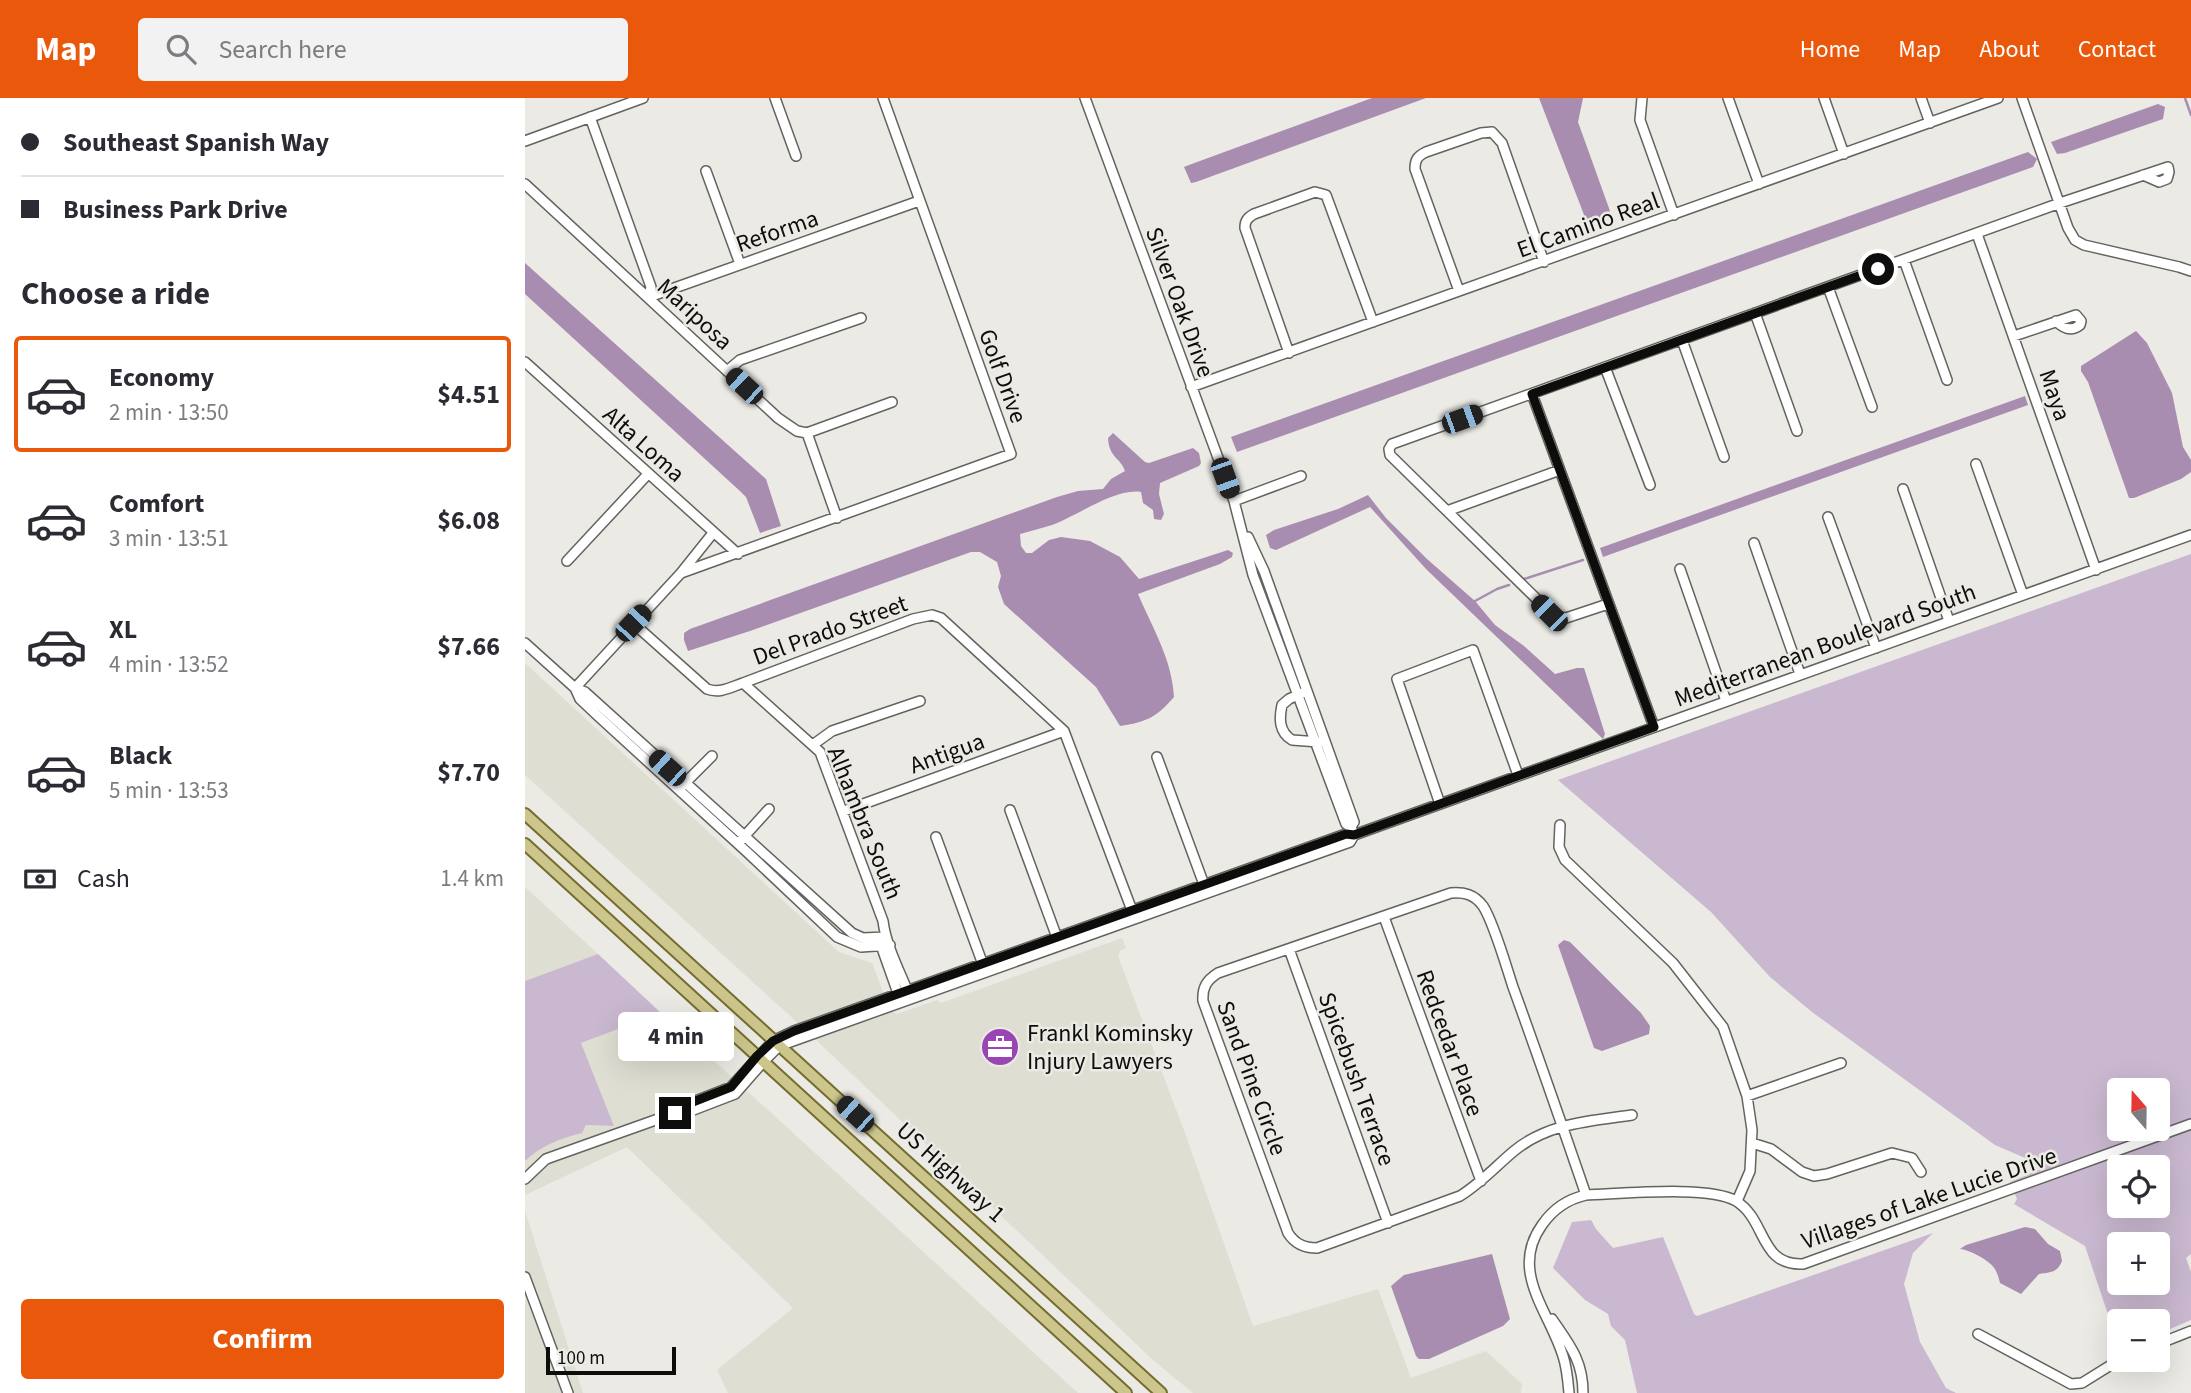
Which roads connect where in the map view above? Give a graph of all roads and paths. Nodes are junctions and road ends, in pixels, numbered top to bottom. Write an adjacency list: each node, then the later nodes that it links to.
1 (643, 98): 11 (street)
2 (775, 98): 15 (street)
3 (883, 98): 20 (street, Golf Drive)
4 (1085, 98): 42 (street, Silver Oak Drive)
5 (1642, 98): 22 (street)
6 (1728, 98): 19 (street)
7 (1824, 98): 14 (street)
8 (1921, 98): 12 (street)
9 (1998, 98): 12 (street, El Camino Real)
10 (2022, 98): 21 (street)
11 (590, 117): 13 (street); 30 (street)
12 (1930, 123): 14 (street, El Camino Real)
13 (525, 141)
14 (1844, 153): 19 (street, El Camino Real)
15 (796, 156)
16 (706, 171): 26 (street)
17 (2143, 175): 21 (street)
18 (525, 184): 30 (street, Mariposa)
19 (1759, 184): 22 (street, El Camino Real)
20 (919, 201): 26 (street, Reforma); 58 (street, Golf Drive)
21 (2060, 203): 23 (street); 27 (street)
22 (1674, 215): 25 (street, El Camino Real)
23 (1977, 234): 24 (street); 35 (street, Maya)
24 (1904, 260): 28 (street); 41 (street)
25 (1544, 262): 29 (street, El Camino Real); 29 (street)
26 (740, 264): 30 (street, Reforma)
27 (2191, 271)
28 (1828, 287): 31 (street); 45 (street)
29 (1459, 291): 34 (street, El Camino Real)
30 (649, 297): 40 (street, Mariposa)
31 (1755, 313): 36 (street); 46 (street)
32 (861, 318): 40 (street)
33 (2056, 321): 35 (street)
34 (1373, 322): 37 (street, El Camino Real); 37 (street)
35 (2014, 336): 66 (street, Maya)
36 (1682, 340): 39 (street); 48 (street)
37 (1289, 353): 42 (street, El Camino Real)
38 (525, 362): 51 (street, Alta Loma)
39 (1605, 367): 43 (street); 53 (street)
40 (727, 370): 47 (street, Mariposa)
41 (1947, 380)
42 (1191, 387): 55 (street, Silver Oak Drive)
43 (1532, 394): 50 (street); 56 (street)
44 (892, 402): 47 (street)
45 (1872, 407)
46 (1797, 431)
47 (807, 433): 58 (street)
48 (1724, 457)
49 (1976, 464): 68 (street)
50 (1560, 470): 56 (street); 69 (street)
51 (648, 474): 60 (street, Alta Loma); 64 (street)
52 (1301, 476): 55 (street)
53 (1650, 485)
54 (1903, 489): 70 (street)
55 (1234, 500): 59 (street, Silver Oak Drive)
56 (1447, 512): 69 (street)
57 (1828, 517): 73 (street)
58 (837, 518): 63 (street, Golf Drive)
59 (1240, 520): 77 (street, Silver Oak Drive); 78 (street, Silver Oak Drive)
60 (713, 534): 63 (street, Alta Loma); 67 (street, Golf Drive)
61 (2191, 535): 66 (street, Mediterranean Boulevard South)
62 (1754, 543): 74 (street)
63 (738, 554): 67 (street, Golf Drive)
64 (567, 561)
65 (1680, 569): 80 (street)
66 (2096, 570): 68 (street, Mediterranean Boulevard South)
67 (681, 573): 71 (street, Golf Drive)
68 (2023, 594): 70 (street, Mediterranean Boulevard South)
69 (1608, 604): 81 (street)
70 (1949, 621): 73 (street, Mediterranean Boulevard South)
71 (633, 623): 75 (street); 76 (street, Golf Drive)
72 (525, 643): 76 (street)
73 (1876, 648): 74 (street, Mediterranean Boulevard South)
74 (1800, 674): 80 (street, Mediterranean Boulevard South)
75 (743, 682): 82 (street, Del Prado Street); 84 (street, Alhambra South)
76 (575, 688): 88 (street)
77 (1307, 691): 78 (street); 83 (street, Silver Oak Drive)
78 (1297, 695): 83 (street, Silver Oak Drive); 83 (street)
79 (920, 701): 84 (street)
80 (1726, 701): 81 (street, Mediterranean Boulevard South)
81 (1654, 727): 87 (street, Mediterranean Boulevard South)
82 (1064, 731): 92 (street, Antigua); 100 (street, Del Prado Street)
83 (1320, 742): 95 (street, Silver Oak Drive)
84 (814, 744): 92 (street, Alhambra South)
85 (712, 756): 88 (street)
86 (1157, 757): 99 (street)
87 (1518, 775): 89 (street, Mediterranean Boulevard South); 89 (street)
88 (681, 786): 97 (street)
89 (1440, 804): 95 (street, Mediterranean Boulevard South)
90 (769, 809): 97 (street)
91 (1010, 810): 103 (street)
92 (844, 811): 102 (street, Alhambra South)
93 (525, 814): 107 (main road, US Highway 1)
94 (1560, 825): 110 (street)
95 (1353, 831): 99 (street, Mediterranean Boulevard South)
96 (936, 837): 105 (street)
97 (741, 840): 102 (street)
98 (525, 844): 108 (main road, US Highway 1)
99 (1205, 889): 100 (street, Mediterranean Boulevard South)
100 (1134, 914): 103 (street, Mediterranean Boulevard South)
101 (1384, 917): 104 (street, Sand Pine Circle); 113 (street, Sand Pine Circle); 117 (street, Redcedar Place)
102 (885, 942): 106 (street, Alhambra South)
103 (1059, 942): 105 (street, Mediterranean Boulevard South)
104 (1289, 949): 120 (street, Spicebush Terrace); 120 (street, Sand Pine Circle)
105 (984, 968): 106 (street, Mediterranean Boulevard South)
106 (905, 996): 107 (street, Mediterranean Boulevard South)
107 (776, 1044): 108 (street, Mediterranean Boulevard South); 129 (main road, US Highway 1)
108 (760, 1059): 116 (street, Mediterranean Boulevard South); 128 (main road, US Highway 1)
109 (1841, 1063): 110 (street)
110 (1747, 1096): 114 (street)
111 (1632, 1115): 113 (street)
112 (2191, 1124): 119 (street, Villages of Lake Lucie Drive)
113 (1562, 1125): 117 (street, Sand Pine Circle); 118 (street, Sand Pine Circle)
114 (1752, 1143): 115 (street); 119 (street)
115 (1921, 1172)
116 (525, 1179)
117 (1481, 1181): 120 (street, Sand Pine Circle)
118 (1585, 1195): 119 (street); 122 (street)
119 (1737, 1201)
120 (1388, 1223)
121 (525, 1277): 127 (street)
122 (1539, 1300): 130 (street); 131 (street)
123 (2191, 1331): 125 (street)
124 (1978, 1334): 126 (street)
125 (2170, 1339)
126 (2107, 1367)
127 (568, 1393)
128 (1126, 1393)
129 (1161, 1393)
130 (1569, 1393)
131 (1583, 1393)

